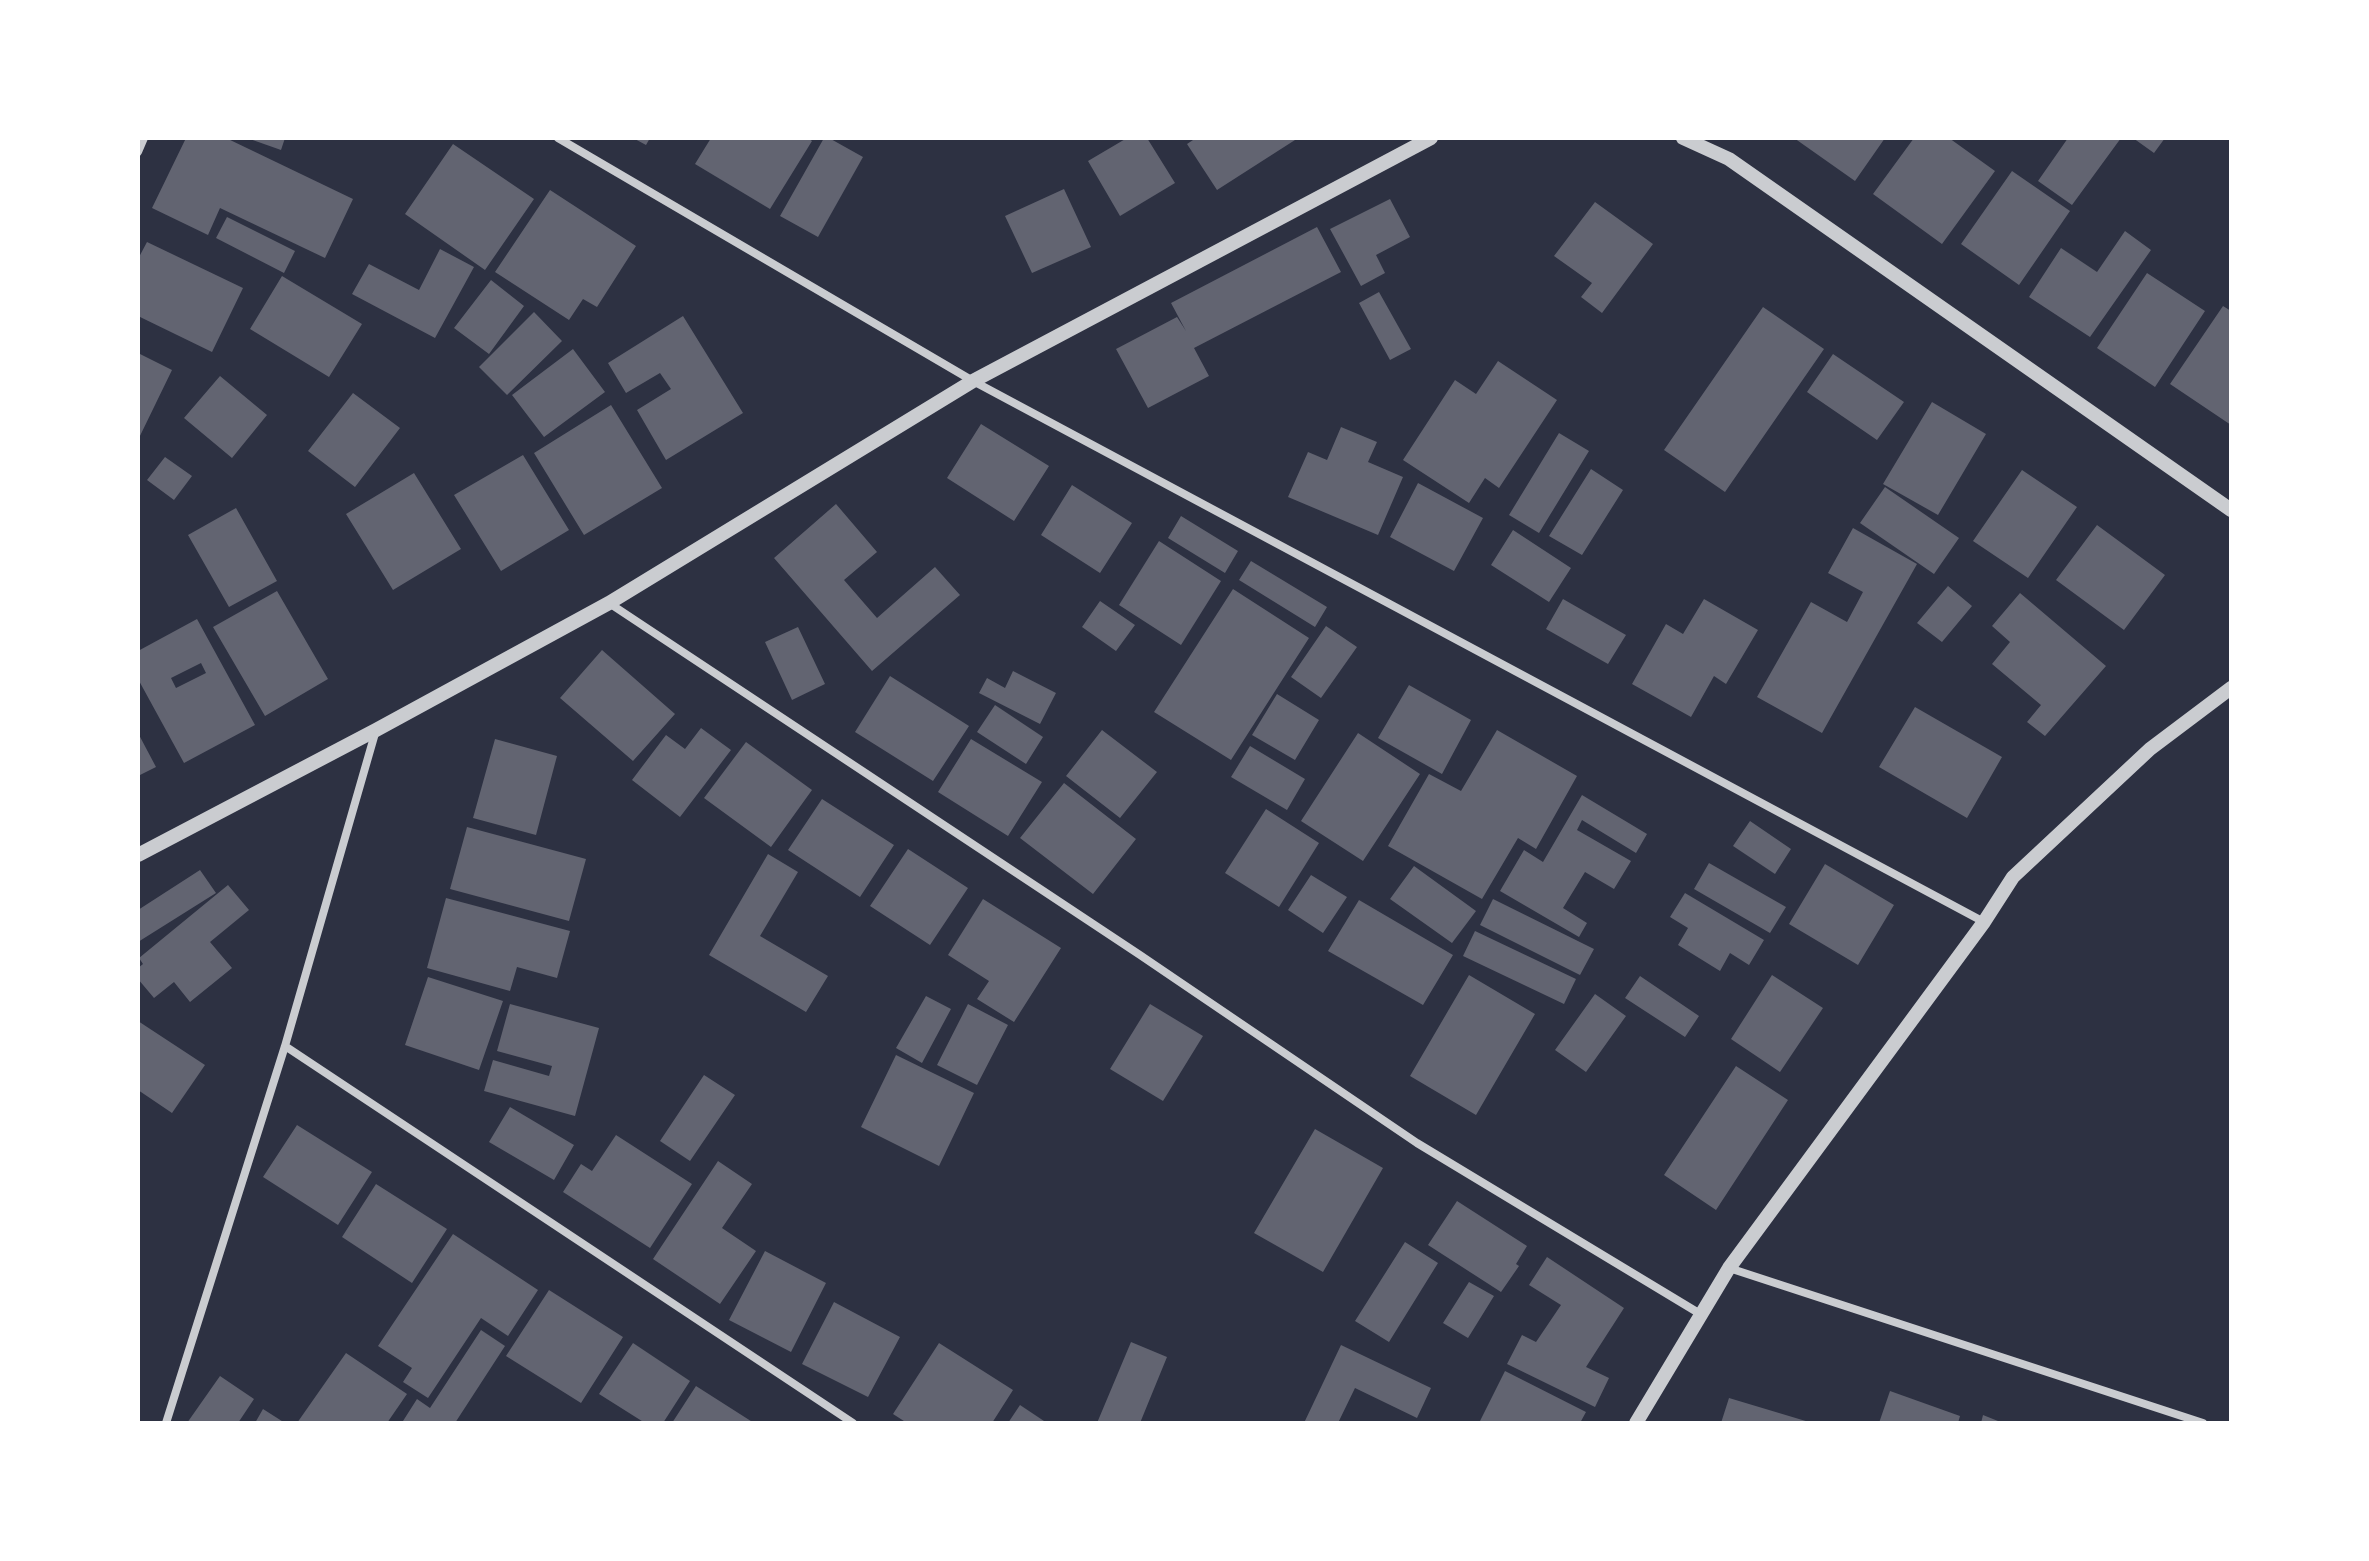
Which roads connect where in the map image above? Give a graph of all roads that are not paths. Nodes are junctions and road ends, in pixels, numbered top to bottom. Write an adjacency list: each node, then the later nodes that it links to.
1 (144, 138): 5 (street)
2 (558, 138): 6 (street)
3 (1431, 138): 6 (street)
4 (1683, 138): 7 (street)
5 (138, 152)
6 (973, 381): 8 (street); 12 (street)
7 (2231, 510)
8 (609, 603): 10 (street); 15 (street)
9 (2231, 688): 12 (street)
10 (376, 730): 11 (street); 13 (street)
11 (138, 855)
12 (1984, 922): 14 (street)
13 (285, 1046): 16 (street); 17 (street)
14 (1729, 1268): 15 (street); 19 (street)
15 (1703, 1315): 18 (street)
16 (166, 1423)
17 (853, 1423)
18 (1636, 1423)
19 (2203, 1423)

